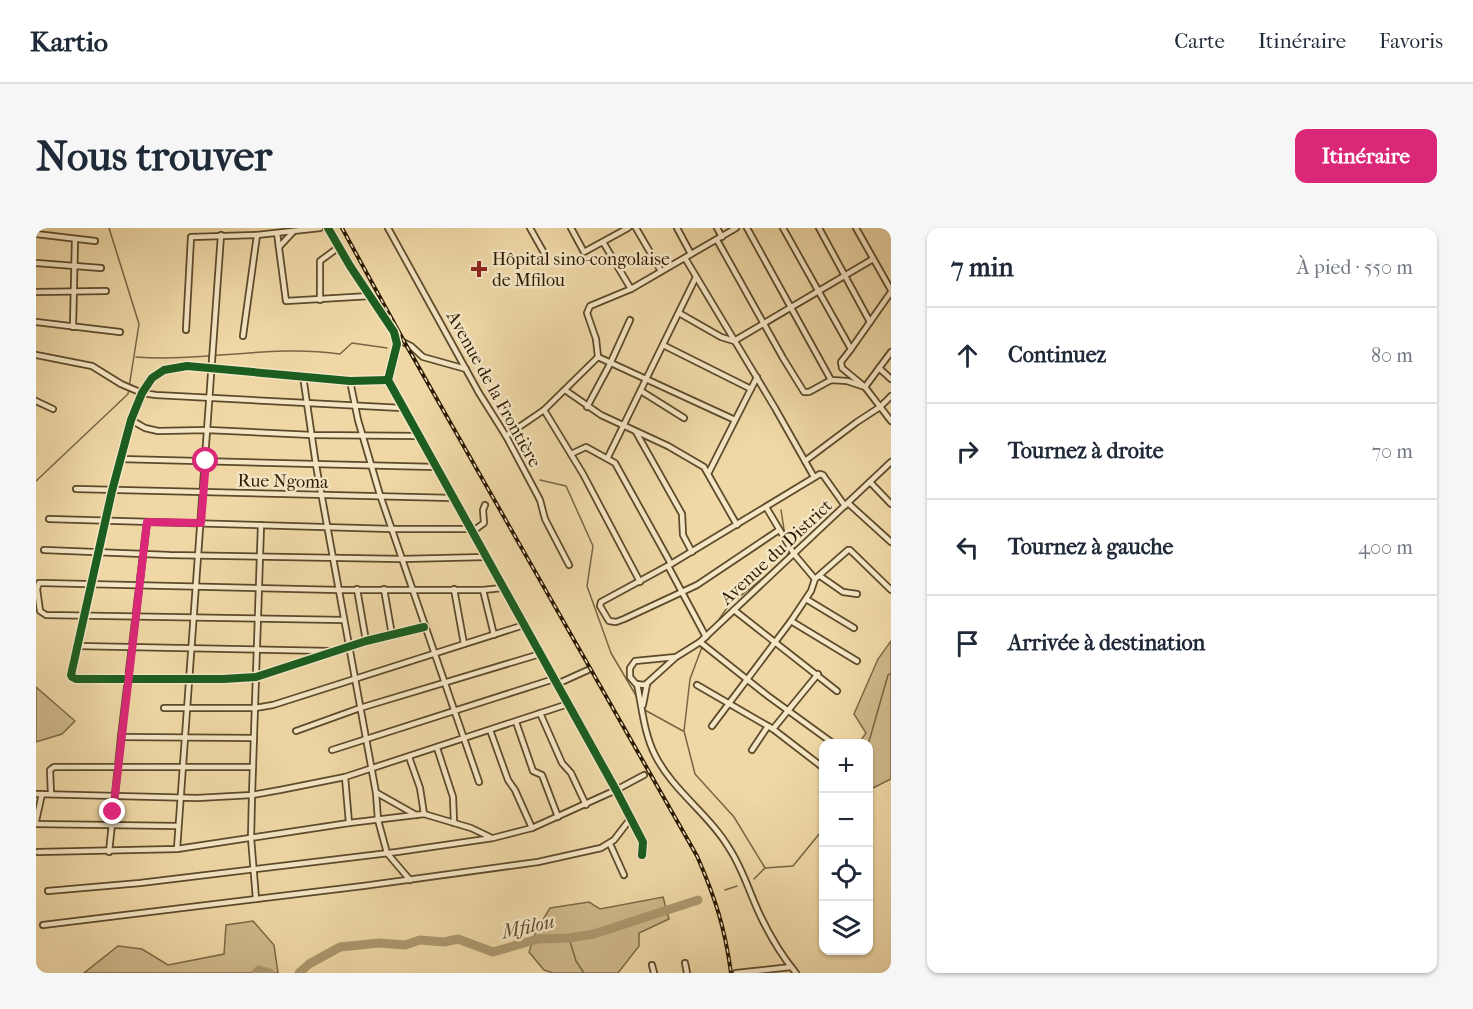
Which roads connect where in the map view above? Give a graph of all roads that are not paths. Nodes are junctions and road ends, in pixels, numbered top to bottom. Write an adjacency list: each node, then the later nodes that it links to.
1 (320, 228): 16 (street)
2 (328, 228): 26 (street)
3 (388, 228): 66 (street, Avenue de la Frontière)
4 (530, 228): 28 (street)
5 (571, 228): 25 (street)
6 (612, 228): 21 (street)
7 (628, 228): 21 (street)
8 (636, 228): 35 (street)
9 (677, 228): 29 (street)
10 (717, 228): 22 (street)
11 (736, 228): 22 (street)
12 (747, 228): 46 (street)
13 (783, 228): 43 (street)
14 (819, 228): 36 (street)
15 (856, 228): 31 (street)
16 (293, 232): 17 (street); 27 (street)
17 (277, 233): 20 (street); 27 (street)
18 (36, 234): 23 (street)
19 (221, 235): 20 (street); 53 (street); 64 (street)
20 (257, 235): 55 (street)
21 (616, 235): 25 (street)
22 (719, 238): 29 (street); 51 (street)
23 (75, 239): 24 (street); 33 (street)
24 (95, 241)
25 (603, 242): 38 (street)
26 (339, 247): 44 (street); 45 (street)
27 (279, 248): 45 (street)
28 (543, 252)
29 (691, 254): 30 (street)
30 (685, 258): 35 (street); 37 (street)
31 (873, 259): 36 (street); 40 (street)
32 (36, 263): 33 (street)
33 (75, 267): 34 (street); 42 (street)
34 (101, 268)
35 (661, 271): 38 (street)
36 (845, 276): 43 (street); 50 (street)
37 (696, 277): 47 (street); 57 (street)
38 (631, 289): 62 (street)
39 (106, 291): 42 (street)
40 (891, 291): 50 (street)
41 (36, 292): 42 (street)
42 (75, 292): 52 (street)
43 (818, 292): 46 (street); 59 (street)
44 (370, 296): 45 (street); 56 (street)
45 (320, 300)
46 (791, 309): 51 (street); 72 (street)
47 (679, 313): 57 (street); 58 (street)
48 (630, 320): 63 (street)
49 (36, 322): 52 (street)
50 (870, 322): 59 (street)
51 (765, 324): 57 (street); 72 (street)
52 (73, 327): 54 (street)
53 (186, 330)
54 (120, 332)
55 (243, 336)
56 (397, 339): 66 (street); 71 (street)
57 (734, 341): 68 (street)
58 (663, 345): 69 (street); 75 (street)
59 (850, 349): 74 (street)
60 (891, 352): 65 (street)
61 (36, 355): 78 (street)
62 (598, 357): 63 (street); 76 (street)
63 (610, 364): 69 (street); 84 (street)
64 (211, 368): 67 (street); 78 (street); 80 (street)
65 (879, 368): 70 (street); 74 (street)
66 (466, 369): 99 (street, Avenue de la Frontière)
67 (303, 376): 73 (street); 82 (street)
68 (757, 377): 75 (street); 104 (street)
69 (647, 378): 77 (street); 91 (street)
70 (891, 379)
71 (388, 380): 73 (street); 86 (street)
72 (831, 380): 74 (street)
73 (350, 381): 83 (street)
74 (865, 387): 85 (street)
75 (751, 389): 91 (street)
76 (565, 390): 84 (street); 88 (street)
77 (641, 391): 89 (street); 93 (street)
78 (142, 393): 80 (street); 90 (street)
79 (891, 396): 85 (street)
80 (209, 399): 82 (street); 94 (street)
81 (36, 401): 87 (street)
82 (308, 404): 83 (street); 96 (street)
83 (355, 406): 86 (street); 97 (street)
84 (587, 407): 93 (street)
85 (880, 407): 92 (street); 104 (street)
86 (402, 408): 98 (street)
87 (52, 409)
88 (544, 410): 99 (street); 100 (street)
89 (684, 418)
90 (131, 420): 94 (street); 102 (street)
91 (735, 420): 109 (street)
92 (891, 421)
93 (623, 426): 95 (street); 101 (street)
94 (208, 430): 96 (street); 103 (street)
95 (636, 432): 109 (street); 135 (street)
96 (312, 435): 97 (street); 106 (street)
97 (363, 435): 98 (street); 107 (street)
98 (418, 436): 108 (street)
99 (506, 436): 143 (street, Avenue de la Frontière)
100 (571, 454): 101 (street); 146 (street)
101 (608, 457): 144 (street)
102 (120, 459): 103 (street); 113 (street)
103 (206, 461): 106 (street); 114 (street)
104 (805, 461): 110 (street)
105 (891, 462): 111 (street, Avenue du District)
106 (316, 465): 107 (street); 115 (street)
107 (372, 467): 108 (street); 116 (street)
108 (435, 468): 117 (street)
109 (709, 472): 127 (street)
110 (814, 477): 120 (street); 121 (street)
111 (870, 482): 118 (street); 120 (street, Avenue du District)
112 (76, 489): 113 (street, Rue Ngoma)
113 (112, 491): 114 (street, Rue Ngoma); 123 (street)
114 (203, 492): 115 (street, Rue Ngoma); 125 (street)
115 (323, 495): 116 (street, Rue Ngoma); 128 (street)
116 (380, 495): 117 (street, Rue Ngoma); 129 (street)
117 (453, 498): 130 (street)
118 (891, 504)
119 (485, 505): 130 (street)
120 (846, 505): 132 (street); 137 (street, Avenue du District)
121 (766, 507): 127 (street); 131 (street)
122 (49, 519): 123 (street)
123 (105, 521): 124 (street); 134 (street)
124 (147, 522): 125 (street); 136 (street)
125 (201, 523): 126 (street); 138 (street)
126 (261, 525): 128 (street); 139 (street)
127 (737, 525): 135 (street)
128 (328, 526): 129 (street); 141 (street)
129 (392, 529): 130 (street); 142 (street)
130 (471, 530): 140 (street)
131 (779, 530): 137 (street); 159 (street)
132 (891, 542)
133 (44, 550): 134 (street)
134 (98, 552): 136 (street); 147 (street)
135 (692, 552): 144 (street)
136 (143, 554): 138 (street); 149 (street)
137 (794, 554): 145 (street); 162 (street, Avenue du District)
138 (198, 555): 139 (street); 148 (street)
139 (259, 557): 141 (street); 150 (street)
140 (485, 557): 142 (street); 152 (street)
141 (333, 558): 142 (street); 156 (street)
142 (402, 559): 151 (street)
143 (569, 565)
144 (670, 565): 146 (street); 159 (street)
145 (818, 578): 158 (street); 160 (street); 161 (street)
146 (640, 582): 159 (street)
147 (91, 584): 149 (street); 163 (street); 163 (street)
148 (196, 585): 149 (street); 150 (street); 165 (street)
149 (140, 586): 164 (street)
150 (258, 587): 156 (street); 166 (street)
151 (411, 588): 154 (street); 155 (street); 170 (street)
152 (502, 588): 157 (street); 169 (street)
153 (357, 589): 154 (street); 156 (street); 175 (street)
154 (384, 589): 173 (street)
155 (454, 589): 157 (street); 177 (street)
156 (339, 590): 167 (street)
157 (483, 590): 172 (street)
158 (891, 590)
159 (683, 593): 174 (street)
160 (857, 594)
161 (806, 599): 168 (street); 171 (street)
162 (734, 610): 174 (street, Avenue du District); 178 (street)
163 (84, 616): 164 (street); 179 (street)
164 (136, 616): 165 (street); 181 (street)
165 (193, 618): 166 (street); 182 (street)
166 (258, 619): 167 (street); 183 (street)
167 (344, 620): 180 (street)
168 (791, 621): 178 (street); 188 (street)
169 (524, 625): 172 (street); 186 (street)
170 (424, 627): 173 (street); 185 (street)
171 (854, 628)
172 (494, 634): 177 (street)
173 (393, 635): 175 (street)
174 (706, 637): 176 (street, Avenue du District)
175 (366, 641): 180 (street)
176 (700, 642): 187 (street, Avenue du District); 195 (street)
177 (464, 644): 185 (street)
178 (775, 644): 190 (street); 195 (street)
179 (78, 646): 181 (street); 192 (street)
180 (349, 646): 184 (street); 194 (street)
181 (132, 648): 182 (street); 192 (street)
182 (191, 648): 183 (street); 193 (street)
183 (257, 649): 184 (street); 191 (street)
184 (332, 651): 191 (street)
185 (433, 654): 194 (street); 197 (street)
186 (540, 654): 196 (street); 197 (street)
187 (676, 657): 198 (street, Avenue du District); 199 (street, Avenue du District)
188 (857, 661)
189 (588, 670): 196 (street)
190 (818, 674): 201 (street); 210 (street)
191 (256, 677): 193 (street); 205 (street)
192 (128, 678): 193 (street); 217 (street)
193 (189, 678): 207 (street)
194 (355, 680): 205 (street); 206 (street)
195 (747, 680): 203 (street); 210 (street)
196 (555, 681): 202 (street); 208 (street)
197 (443, 682): 206 (street); 208 (street)
198 (637, 684): 199 (street); 209 (street, Avenue du District)
199 (647, 684): 209 (street, Avenue du District)
200 (697, 685): 203 (street)
201 (837, 691)
202 (568, 704): 211 (street); 235 (street)
203 (729, 704): 213 (street); 214 (street)
204 (164, 708): 207 (street)
205 (255, 708): 207 (street); 219 (street)
206 (360, 708): 216 (street); 222 (street)
207 (186, 709): 218 (street)
208 (454, 710): 220 (street); 222 (street)
209 (642, 711): 270 (street, Avenue du District)
210 (788, 711): 214 (street); 221 (street)
211 (540, 713): 212 (street); 242 (street)
212 (516, 722): 215 (street); 245 (street)
213 (712, 726)
214 (770, 728): 225 (street); 228 (street)
215 (490, 730): 220 (street); 253 (street)
216 (296, 731)
217 (121, 737): 218 (street); 227 (street)
218 (184, 737): 219 (street); 229 (street)
219 (254, 738): 230 (street)
220 (464, 738): 223 (street); 234 (street)
221 (827, 739)
222 (365, 740): 224 (street); 231 (street)
223 (437, 748): 226 (street); 250 (street)
224 (332, 750)
225 (752, 750)
226 (409, 757): 231 (street); 243 (street)
227 (119, 765): 229 (street); 238 (street); 240 (street)
228 (819, 765)
229 (182, 767): 230 (street); 241 (street)
230 (253, 767): 239 (street)
231 (371, 768): 233 (street); 236 (street)
232 (644, 775): 235 (street)
233 (345, 777): 239 (street); 249 (street)
234 (479, 782)
235 (616, 790): 242 (street); 246 (street)
236 (376, 793): 244 (street); 247 (street)
237 (39, 794): 238 (street); 248 (street)
238 (51, 794): 240 (street)
239 (252, 795): 241 (street); 254 (street)
240 (116, 796): 241 (street); 251 (street)
241 (179, 797): 252 (street)
242 (586, 804): 245 (street)
243 (424, 814): 244 (street); 250 (street)
244 (416, 815): 247 (street)
245 (558, 817): 253 (street)
246 (631, 818): 256 (street); 261 (street)
247 (378, 820): 249 (street); 260 (street)
248 (36, 822): 251 (street)
249 (349, 823): 254 (street)
250 (454, 823): 255 (street)
251 (112, 826): 252 (street); 259 (street)
252 (177, 826): 257 (street)
253 (532, 828): 255 (street)
254 (251, 838): 257 (street); 262 (street)
255 (493, 838): 260 (street)
256 (610, 844): 263 (street); 264 (street)
257 (177, 849): 259 (street)
258 (38, 852): 259 (street)
259 (109, 852)
260 (387, 853): 262 (street); 264 (street)
261 (642, 855)
262 (253, 869): 265 (street); 266 (street)
263 (624, 875)
264 (410, 880): 266 (street)
265 (48, 891)
266 (256, 899): 267 (street)
267 (43, 925)
268 (685, 963): 272 (street)
269 (652, 965): 271 (street)
270 (791, 967): 273 (street); 274 (street, Avenue du District)
271 (654, 973)
272 (687, 973)
273 (736, 973)
274 (796, 973)

